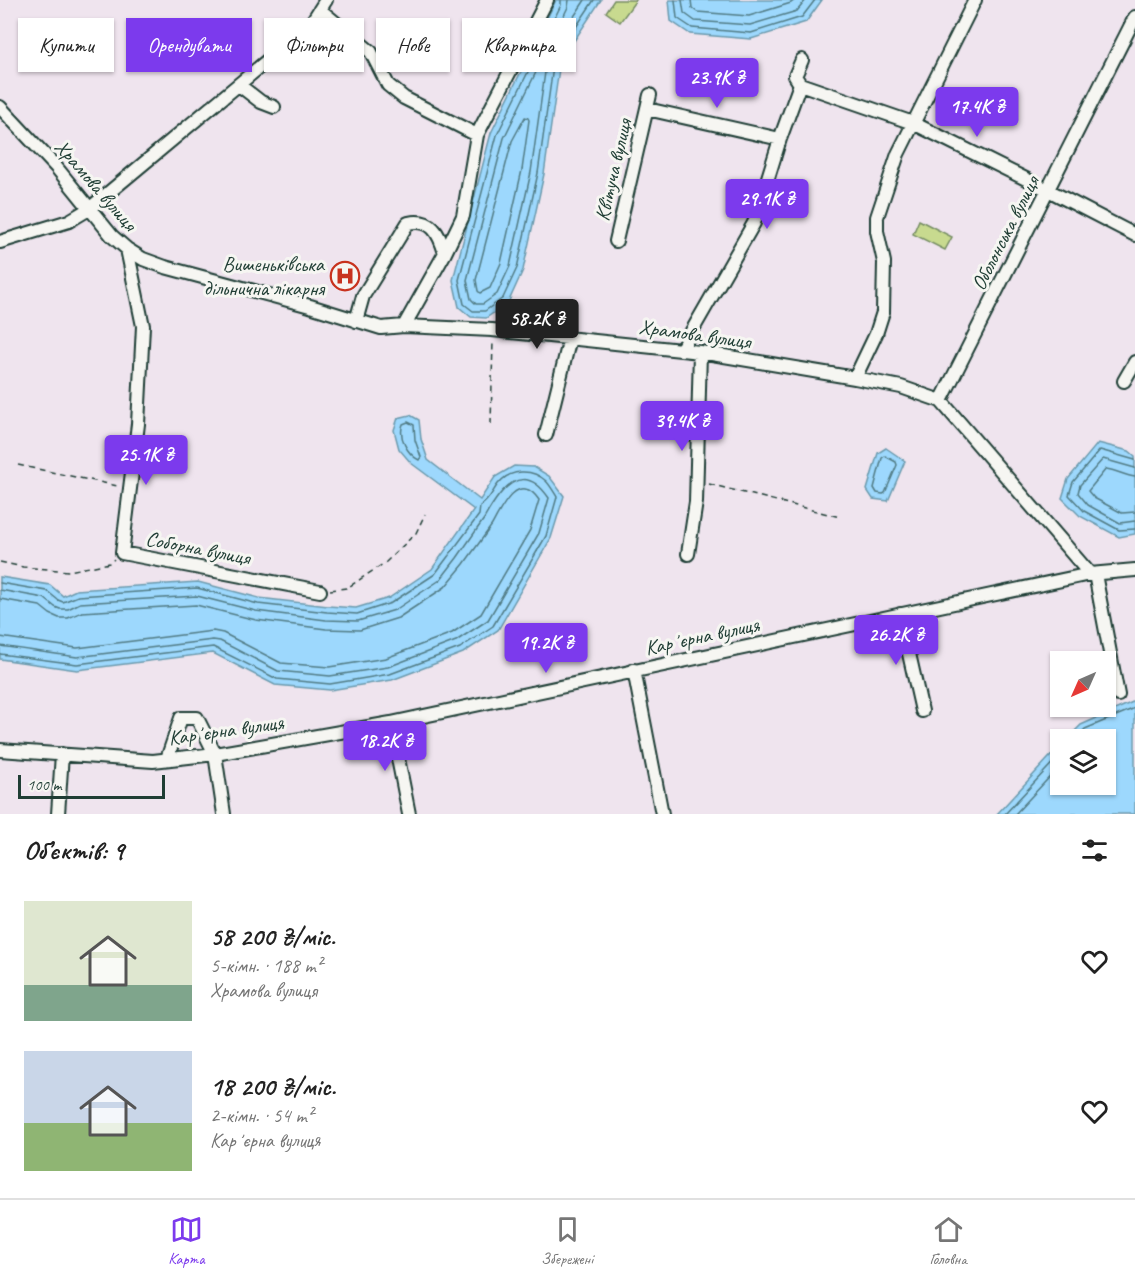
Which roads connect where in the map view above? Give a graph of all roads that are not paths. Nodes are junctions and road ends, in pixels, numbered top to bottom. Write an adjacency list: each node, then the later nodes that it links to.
1 (547, 0): 13 (street)
2 (975, 0): 12 (street)
3 (323, 5): 7 (street); 13 (street)
4 (1135, 17): 15 (street, Оболонська вулиця)
5 (802, 60): 6 (street)
6 (800, 84): 12 (street); 14 (street)
7 (239, 85): 10 (street); 16 (street)
8 (650, 95): 11 (street, Квітуча вулиця)
9 (0, 107): 16 (street, Храмова вулиця)
10 (274, 108)
11 (647, 109): 14 (street, Квітуча вулиця); 18 (street, Квітуча вулиця)
12 (913, 123): 15 (street); 28 (street)
13 (477, 135): 21 (street)
14 (780, 139): 25 (street)
15 (1048, 190): 17 (street); 30 (street, Оболонська вулиця)
16 (89, 209): 19 (street); 20 (street, Храмова вулиця)
17 (1135, 235)
18 (616, 241)
19 (0, 242)
20 (127, 249): 22 (street, Храмова вулиця); 35 (street, Соборна вулиця)
21 (445, 254): 22 (street); 23 (street)
22 (356, 321): 23 (street, Храмова вулиця)
23 (404, 326): 24 (street, Храмова вулиця)
24 (570, 338): 25 (street, Храмова вулиця); 31 (street)
25 (681, 350): 26 (street, Храмова вулиця)
26 (700, 352): 28 (street, Храмова вулиця); 32 (street)
27 (1135, 362): 29 (street)
28 (855, 378): 30 (street, Храмова вулиця)
29 (1124, 381)
30 (941, 401): 34 (street, Храмова вулиця)
31 (546, 435)
32 (688, 554)
33 (1135, 570): 34 (street, Карʼєрна вулиця)
34 (1092, 574): 36 (street, Карʼєрна вулиця); 38 (street)
35 (320, 591)
36 (900, 614): 37 (street, Карʼєрна вулиця); 39 (street)
37 (634, 670): 40 (street, Карʼєрна вулиця); 48 (street)
38 (1118, 695)
39 (921, 711)
40 (391, 723): 43 (street, Карʼєрна вулиця); 47 (street)
41 (0, 750): 42 (street, Карʼєрна вулиця)
42 (62, 754): 44 (street, Карʼєрна вулиця); 45 (street)
43 (215, 754): 44 (street, Карʼєрна вулиця); 44 (street); 46 (street)
44 (168, 759)
45 (58, 814)
46 (224, 814)
47 (409, 814)
48 (662, 814)

